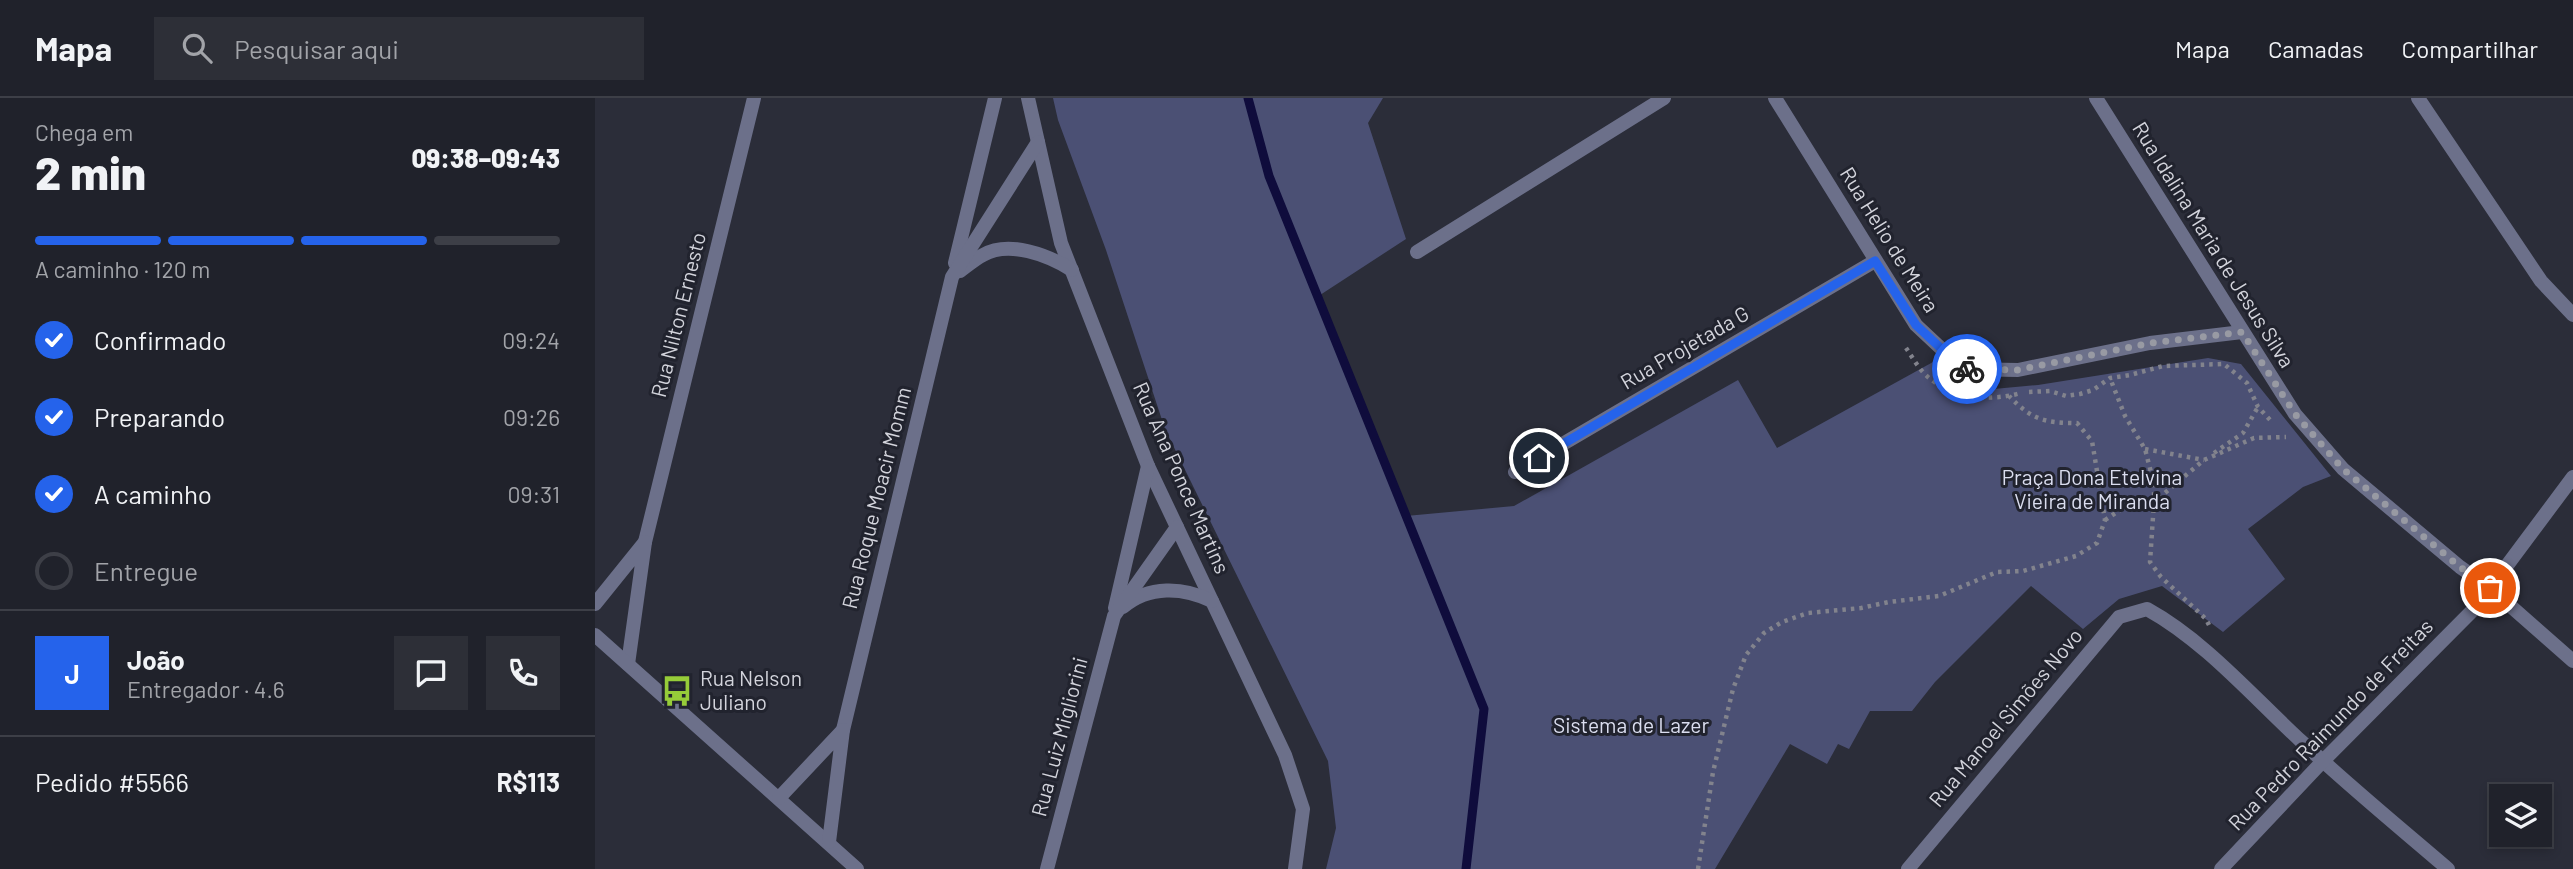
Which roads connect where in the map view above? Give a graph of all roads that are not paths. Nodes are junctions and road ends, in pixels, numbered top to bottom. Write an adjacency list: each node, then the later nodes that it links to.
1 (754, 98): 19 (street, Rua Nilton Ernesto)
2 (995, 98): 12 (street, Rua Roque Moacir Momm)
3 (1028, 98): 8 (street, Rua Ana Ponce Martins)
4 (1664, 98): 9 (street)
5 (1775, 98): 10 (street, Rua Helio de Meira)
6 (2096, 98): 14 (street, Rua Idalina Maria de Jesus Silva)
7 (2418, 98): 13 (street)
8 (1038, 142): 11 (street, Rua Ana Ponce Martins); 12 (street, Rua Roque Moacir Momm)
9 (1417, 252)
10 (1875, 261): 14 (street, Rua Helio de Meira); 16 (street, Rua Projetada G)
11 (1072, 270): 12 (street); 15 (street, Rua Ana Ponce Martins)
12 (952, 277): 27 (street, Rua Roque Moacir Momm)
13 (2573, 315)
14 (2242, 332): 20 (street, Rua Idalina Maria de Jesus Silva)
15 (1148, 466): 18 (street, Rua Ana Ponce Martins); 23 (street, Rua Luiz Migliorini)
16 (1515, 472)
17 (2573, 477): 20 (street, Rua Pedro Raimundo de Freitas)
18 (1177, 527): 21 (street, Rua Ana Ponce Martins); 23 (street, Rua Luiz Migliorini)
19 (645, 542): 22 (street, Rua Nilton Ernesto); 26 (street, Rua Nilton Ernesto)
20 (2490, 588): 25 (street, Rua Idalina Maria de Jesus Silva); 28 (street, Rua Pedro Raimundo de Freitas)
21 (1212, 601): 23 (street); 33 (street, Rua Ana Ponce Martins)
22 (595, 604)
23 (1114, 616): 32 (street, Rua Luiz Migliorini)
24 (595, 635): 26 (street)
25 (2573, 661)
26 (628, 664): 29 (street)
27 (843, 730): 29 (street, Rua Roque Moacir Momm); 30 (street, Rua Roque Moacir Momm)
28 (2322, 762): 34 (street, Rua Manoel Simões Novo); 35 (street, Rua Pedro Raimundo de Freitas); 36 (street)
29 (779, 798): 30 (street)
30 (829, 842): 31 (street)
31 (857, 869)
32 (1047, 869)
33 (1295, 869)
34 (1908, 869)
35 (2221, 869)
36 (2448, 869)

